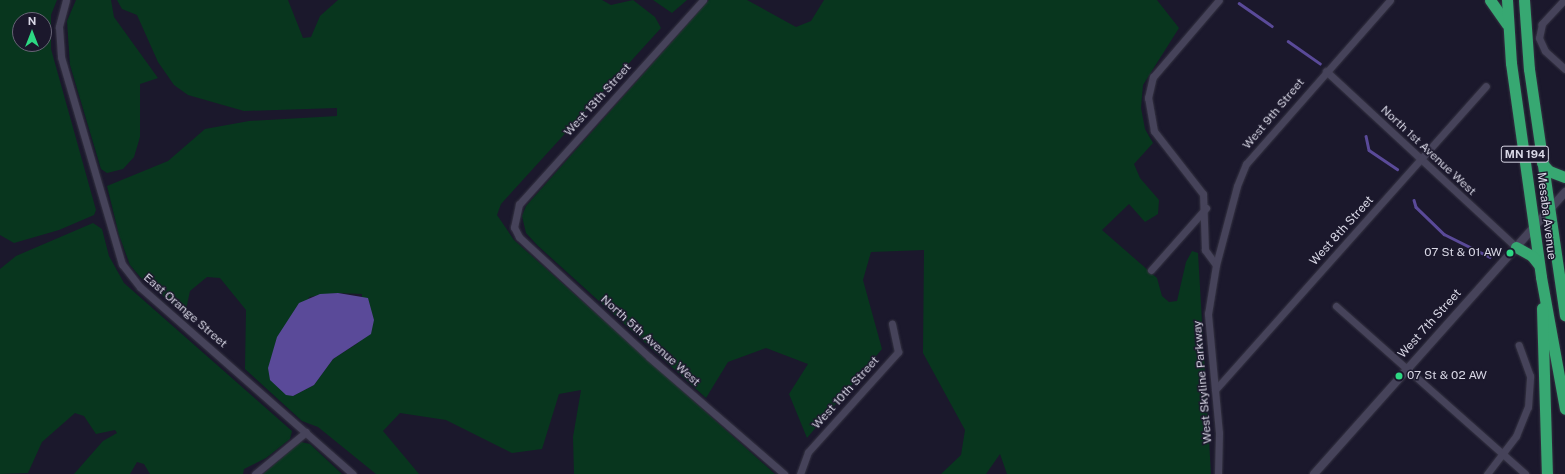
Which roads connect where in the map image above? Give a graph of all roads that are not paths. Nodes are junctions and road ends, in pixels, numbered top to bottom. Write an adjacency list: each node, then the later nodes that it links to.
1 (66, 0): 34 (street, East Orange Street)
2 (703, 0): 20 (street, West 13th Street)
3 (1219, 0): 18 (street)
4 (1390, 0): 12 (street, West 9th Street)
5 (1490, 0): 10 (highway)
6 (1507, 0): 9 (highway); 10 (highway, Mesaba Avenue / MN 194)
7 (1524, 0): 9 (highway, Mesaba Avenue / MN 194)
8 (1564, 0): 11 (street)
9 (1524, 13): 15 (highway, Mesaba Avenue / MN 194)
10 (1508, 28): 21 (highway, Mesaba Avenue / MN 194)
11 (1565, 69)
12 (1326, 71): 14 (street, North 1st Avenue West); 24 (street, West 9th Street)
13 (1486, 86): 14 (street, West 8th Street)
14 (1421, 159): 22 (street, North 1st Avenue West); 32 (street, West 8th Street)
15 (1542, 163): 16 (highway); 19 (highway, Mesaba Avenue / MN 194)
16 (1565, 177)
17 (1565, 192): 19 (street, West 7th Street)
18 (1206, 208): 24 (street); 25 (street)
19 (1549, 210): 21 (street, West 7th Street); 28 (highway, Mesaba Avenue / MN 194)
20 (514, 216): 38 (street, North 5th Avenue West)
21 (1534, 225): 22 (street, West 7th Street); 23 (highway, Mesaba Avenue / MN 194)
22 (1516, 247): 23 (highway); 31 (street, West 7th Street)
23 (1539, 265): 26 (highway, Mesaba Avenue / MN 194)
24 (1216, 266): 32 (street, West Skyline Parkway)
25 (1151, 270)
26 (1541, 277): 33 (highway, Mesaba Avenue / MN 194); 44 (highway)
27 (1336, 306): 31 (street)
28 (1565, 315)
29 (892, 324): 39 (street, West 10th Street)
30 (1519, 345): 35 (street)
31 (1407, 368): 35 (street); 41 (street, West 7th Street)
32 (1215, 390): 40 (street, West Skyline Parkway)
33 (1565, 410)
34 (306, 432): 36 (street); 37 (street, East Orange Street)
35 (1503, 454): 42 (street); 43 (street)
36 (255, 474)
37 (353, 474)
38 (784, 474)
39 (800, 474)
40 (1218, 474)
41 (1314, 474)
42 (1487, 474)
43 (1525, 474)
44 (1547, 474)

